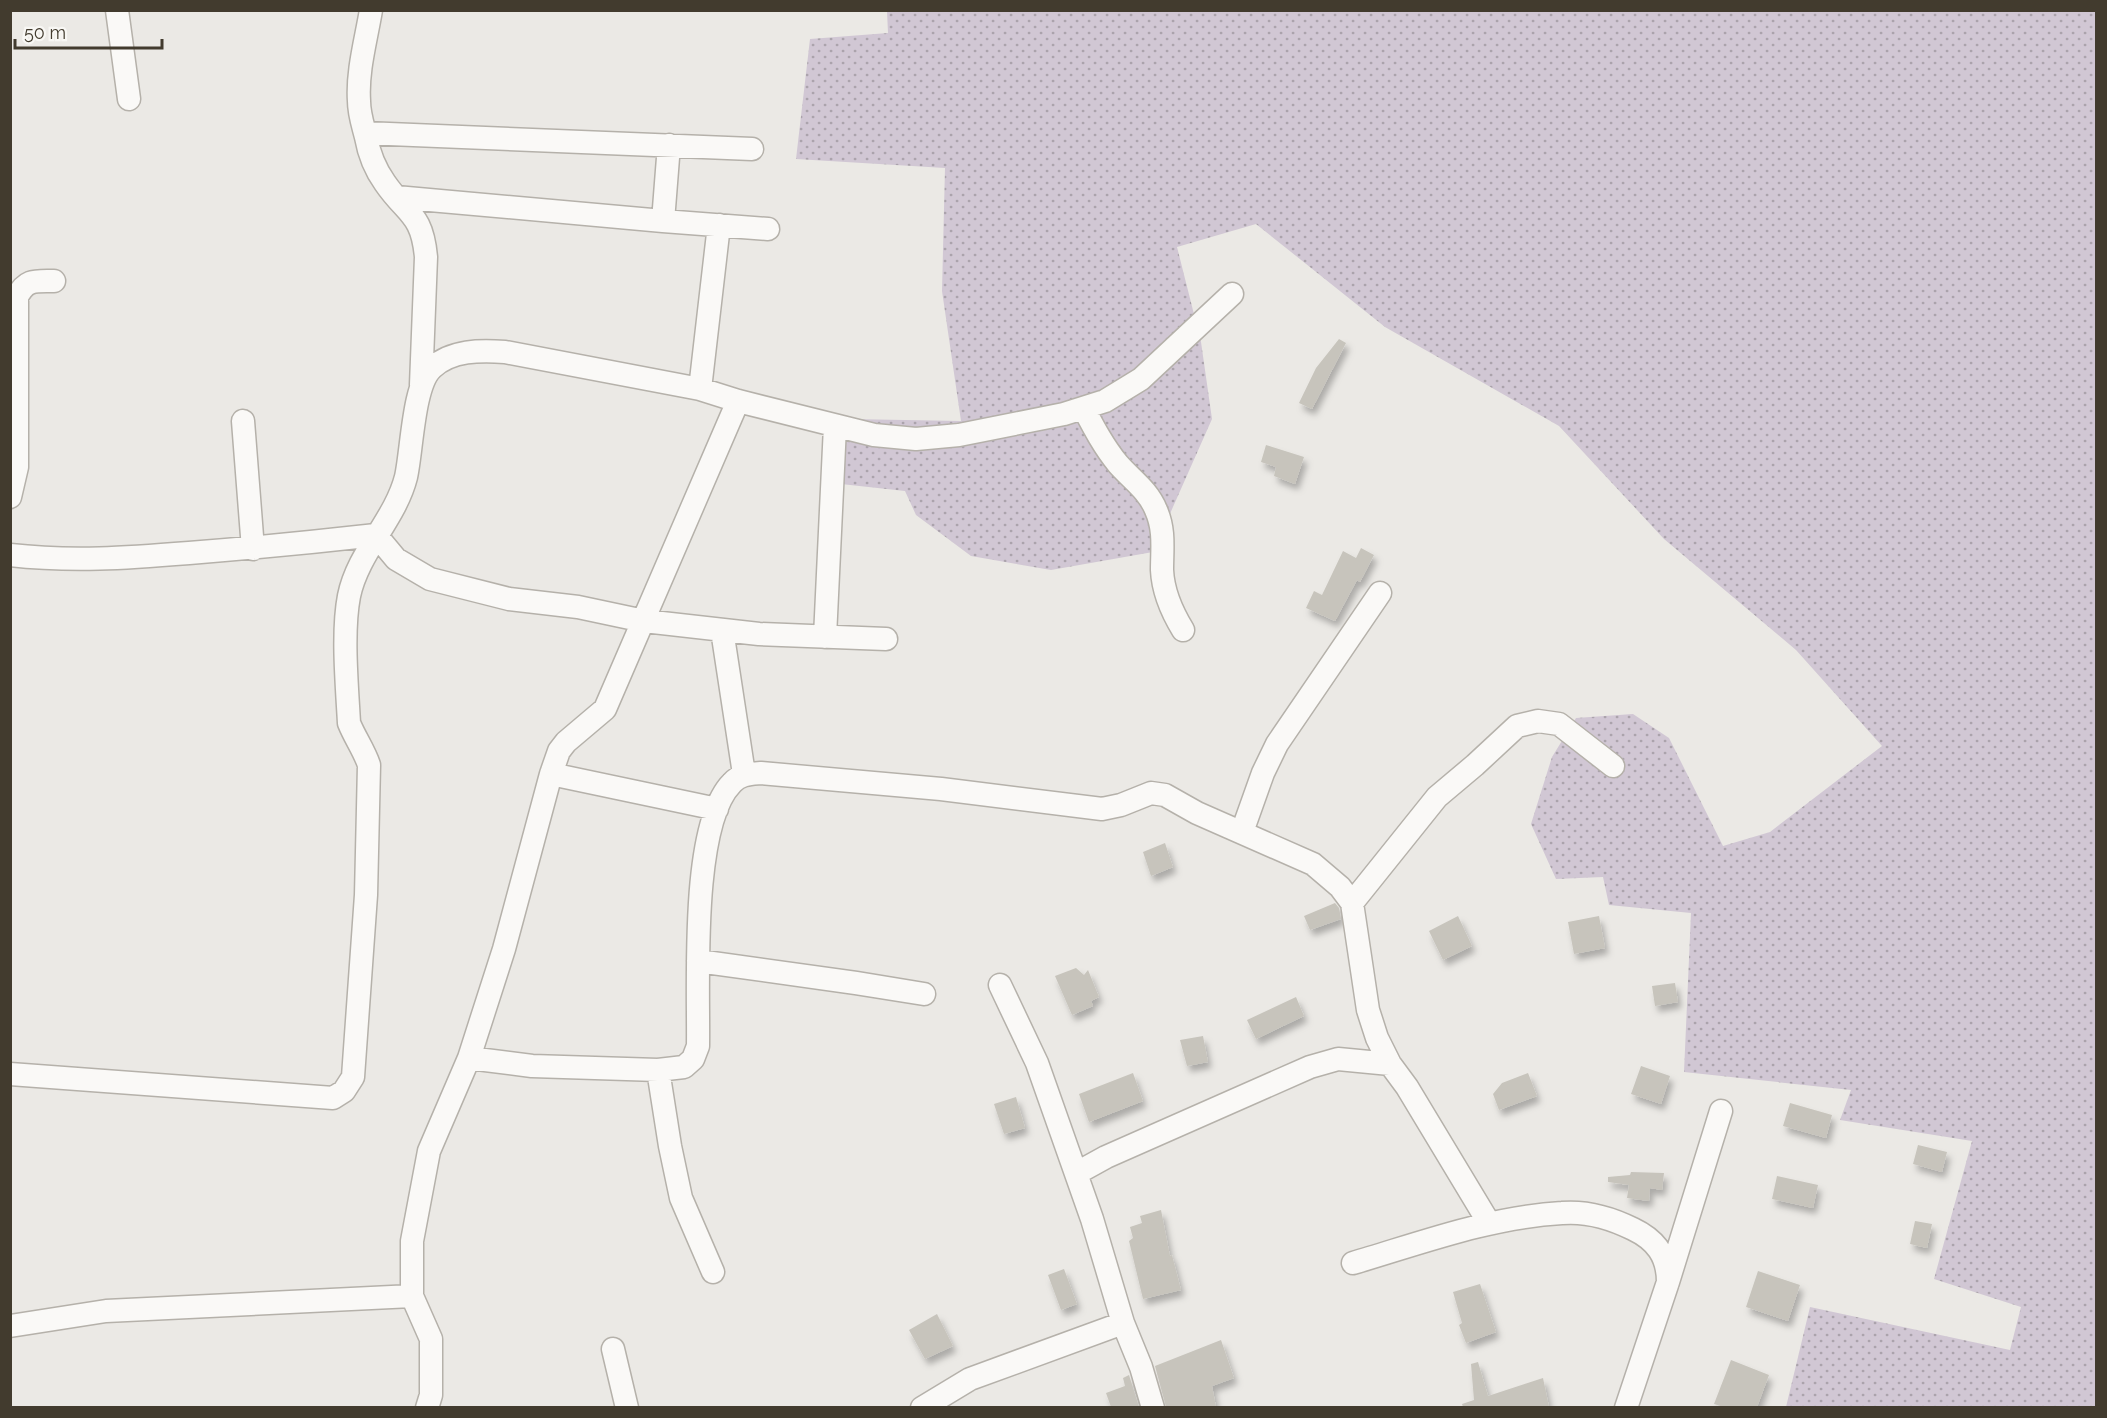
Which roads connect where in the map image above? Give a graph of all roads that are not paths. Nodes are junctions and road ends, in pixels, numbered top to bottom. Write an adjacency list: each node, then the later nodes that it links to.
1 (117, 10): 3 (street)
2 (371, 10): 4 (street)
3 (129, 99)
4 (365, 132): 5 (street); 7 (street)
5 (669, 145): 6 (street); 8 (street)
6 (752, 149)
7 (396, 197): 8 (street); 13 (street)
8 (663, 221): 9 (street)
9 (720, 225): 10 (street); 14 (street)
10 (768, 228)
11 (54, 281): 19 (street)
12 (1232, 294): 16 (street)
13 (421, 385): 14 (street); 20 (street)
14 (700, 389): 15 (street)
15 (738, 401): 18 (street); 24 (street)
16 (1084, 409): 18 (street); 26 (street)
17 (243, 421): 21 (street)
18 (835, 426): 27 (street)
19 (10, 497)
20 (376, 535): 21 (street); 24 (street); 41 (street)
21 (253, 549): 22 (street)
22 (10, 555)
23 (1380, 593): 33 (street)
24 (644, 621): 25 (street); 30 (street)
25 (722, 630): 27 (street); 31 (street)
26 (1183, 630)
27 (825, 637): 28 (street)
28 (886, 639)
29 (1613, 766): 34 (street)
30 (550, 774): 32 (street); 38 (street)
31 (744, 774): 32 (street); 33 (street)
32 (717, 809): 35 (street)
33 (1242, 832): 34 (street)
34 (1352, 903): 39 (street)
35 (698, 961): 37 (street); 40 (street)
36 (1000, 986): 43 (street)
37 (924, 994)
38 (469, 1059): 40 (street); 48 (street)
39 (1390, 1064): 43 (street); 44 (street)
40 (658, 1070): 46 (street)
41 (10, 1074)
42 (1721, 1111): 47 (street)
43 (1077, 1173): 49 (street)
44 (1489, 1223): 45 (street); 47 (street)
45 (1353, 1263)
46 (713, 1272)
47 (1668, 1282): 56 (street)
48 (412, 1296): 50 (street); 52 (street)
49 (1123, 1323): 54 (street); 55 (street)
50 (10, 1326)
51 (613, 1349): 53 (street)
52 (426, 1407)
53 (627, 1407)
54 (922, 1407)
55 (1153, 1407)
56 (1626, 1407)

